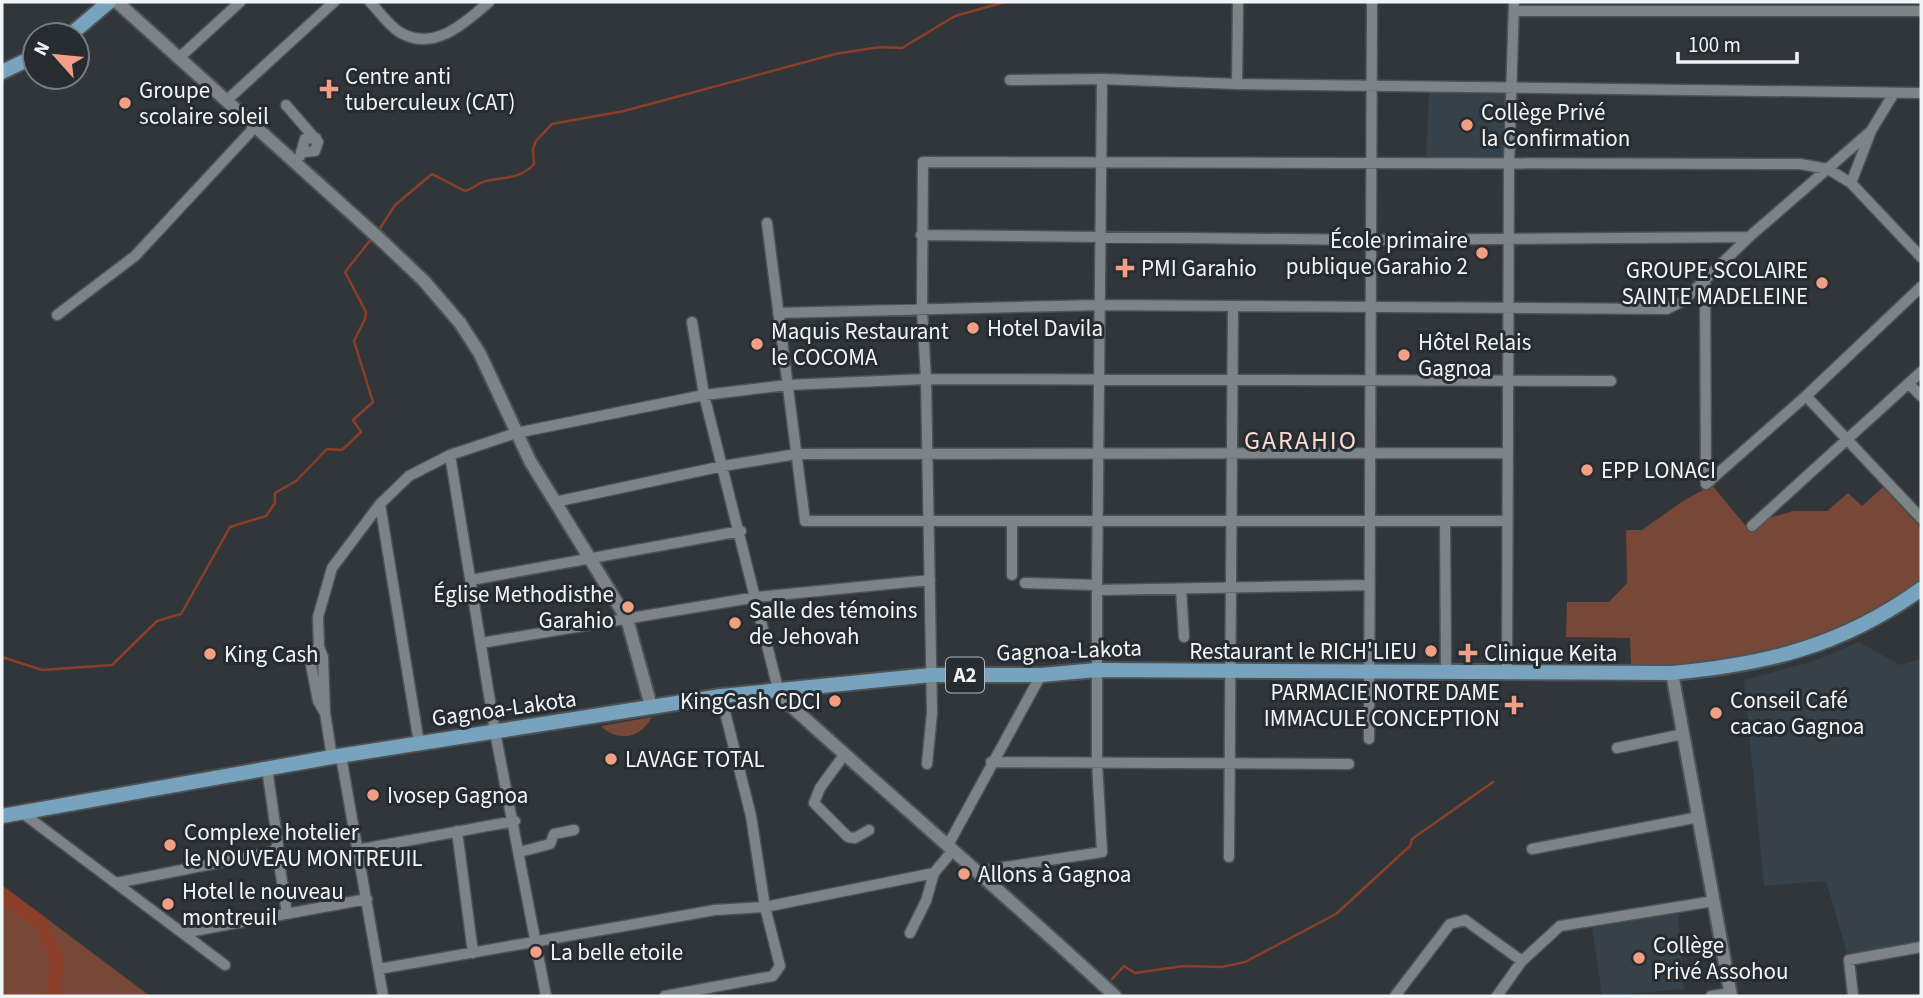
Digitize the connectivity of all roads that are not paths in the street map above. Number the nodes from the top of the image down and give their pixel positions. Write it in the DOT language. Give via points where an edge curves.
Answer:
graph roads {
  1 [pos="109,2"];
  2 [pos="117,2"];
  3 [pos="240,2"];
  4 [pos="334,2"];
  5 [pos="370,2"];
  6 [pos="489,2"];
  7 [pos="1238,2"];
  8 [pos="1372,2"];
  9 [pos="1515,6"];
  10 [pos="1921,11"];
  11 [pos="87,21"];
  12 [pos="179,58"];
  13 [pos="21,63"];
  14 [pos="2,72"];
  15 [pos="1102,79"];
  16 [pos="1010,80"];
  17 [pos="1237,84"];
  18 [pos="1373,85"];
  19 [pos="1510,86"];
  20 [pos="1894,93"];
  21 [pos="1921,93"];
  22 [pos="226,101"];
  23 [pos="286,105"];
  24 [pos="254,128"];
  25 [pos="1871,131"];
  26 [pos="298,158"];
  27 [pos="1100,162"];
  28 [pos="1372,163"];
  29 [pos="1509,163"];
  30 [pos="1828,169"];
  31 [pos="1851,183"];
  32 [pos="767,223"];
  33 [pos="921,235"];
  34 [pos="1099,235"];
  35 [pos="1749,237"];
  36 [pos="1508,239"];
  37 [pos="1373,240"];
  38 [pos="1921,257"];
  39 [pos="1706,280"];
  40 [pos="1921,287"];
  41 [pos="1099,305"];
  42 [pos="1233,306"];
  43 [pos="1371,306"];
  44 [pos="1508,307"];
  45 [pos="922,309"];
  46 [pos="778,313"];
  47 [pos="57,315"];
  48 [pos="692,322"];
  49 [pos="1921,372"];
  50 [pos="926,379"];
  51 [pos="1098,380"];
  52 [pos="1231,380"];
  53 [pos="1370,381"];
  54 [pos="1507,381"];
  55 [pos="1611,381"];
  56 [pos="1909,384"];
  57 [pos="787,385"];
  58 [pos="704,395"];
  59 [pos="1806,396"];
  60 [pos="1921,396"];
  61 [pos="516,433"];
  62 [pos="1849,441"];
  63 [pos="928,452"];
  64 [pos="1098,452"];
  65 [pos="1234,452"];
  66 [pos="1370,453"];
  67 [pos="1507,453"];
  68 [pos="797,454"];
  69 [pos="450,455"];
  70 [pos="723,466"];
  71 [pos="555,502"];
  72 [pos="380,504"];
  73 [pos="929,519"];
  74 [pos="1921,519"];
  75 [pos="1097,520"];
  76 [pos="1232,520"];
  77 [pos="1012,521"];
  78 [pos="1369,521"];
  79 [pos="1445,521"];
  80 [pos="1506,521"];
  81 [pos="1752,526"];
  82 [pos="741,531"];
  83 [pos="592,560"];
  84 [pos="1012,575"];
  85 [pos="471,580"];
  86 [pos="930,580"];
  87 [pos="1024,583"];
  88 [pos="1368,585"];
  89 [pos="1097,587"];
  90 [pos="1231,588"];
  91 [pos="1181,589"];
  92 [pos="1921,589"];
  93 [pos="757,597"];
  94 [pos="626,619"];
  95 [pos="1184,637"];
  96 [pos="481,643"];
  97 [pos="1097,670"];
  98 [pos="1368,670"];
  99 [pos="1230,671"];
  100 [pos="1446,672"];
  101 [pos="1507,673"];
  102 [pos="1672,673"];
  103 [pos="931,675"];
  104 [pos="1041,676"];
  105 [pos="778,689"];
  106 [pos="721,696"];
  107 [pos="651,706"];
  108 [pos="495,732"];
  109 [pos="1683,734"];
  110 [pos="1369,739"];
  111 [pos="419,743"];
  112 [pos="1617,748"];
  113 [pos="845,755"];
  114 [pos="337,757"];
  115 [pos="991,762"];
  116 [pos="1097,762"];
  117 [pos="1230,762"];
  118 [pos="927,764"];
  119 [pos="1349,764"];
  120 [pos="267,768"];
  121 [pos="21,812"];
  122 [pos="2,816"];
  123 [pos="1699,817"];
  124 [pos="515,821"];
  125 [pos="574,830"];
  126 [pos="869,830"];
  127 [pos="457,831"];
  128 [pos="951,847"];
  129 [pos="277,849"];
  130 [pos="1532,849"];
  131 [pos="358,850"];
  132 [pos="520,852"];
  133 [pos="1229,857"];
  134 [pos="979,871"];
  135 [pos="934,873"];
  136 [pos="116,883"];
  137 [pos="367,899"];
  138 [pos="1714,901"];
  139 [pos="765,907"];
  140 [pos="287,914"];
  141 [pos="183,933"];
  142 [pos="910,933"];
  143 [pos="536,942"];
  144 [pos="1921,947"];
  145 [pos="473,953"];
  146 [pos="1522,961"];
  147 [pos="225,965"];
  148 [pos="379,969"];
  149 [pos="1731,995"];
  150 [pos="383,996"];
  151 [pos="546,996"];
  152 [pos="666,996"];
  153 [pos="1115,996"];
  154 [pos="1395,996"];
  155 [pos="1497,996"];
  156 [pos="1711,996"];
  157 [pos="1853,996"];
  1 -- 11 [label="main road"];
  2 -- 12 [label="street"];
  3 -- 12 [label="street"];
  4 -- 22 [label="street"];
  5 -- 6 [label="street" via="401,33 427,39 452,32"];
  7 -- 17 [label="street"];
  8 -- 18 [label="street"];
  9 -- 10 [label="street"];
  9 -- 19 [label="street"];
  12 -- 22 [label="street"];
  13 -- 14 [label="main road"];
  15 -- 16 [label="street"];
  15 -- 17 [label="street"];
  15 -- 27 [label="street"];
  17 -- 18 [label="street"];
  18 -- 19 [label="street"];
  18 -- 28 [label="street"];
  19 -- 20 [label="street"];
  19 -- 29 [label="street"];
  20 -- 21 [label="street"];
  20 -- 25 [label="street"];
  22 -- 24 [label="street"];
  23 -- 26 [label="street" via="316,138 305,139"];
  24 -- 26 [label="street"];
  24 -- 47 [label="street" via="135,256"];
  25 -- 30 [label="street"];
  25 -- 31 [label="street"];
  26 -- 61 [label="street" via="441,298 480,354"];
  27 -- 28 [label="street"];
  27 -- 33 [label="street" via="923,162"];
  27 -- 34 [label="street"];
  28 -- 29 [label="street"];
  28 -- 37 [label="street"];
  29 -- 30 [label="street" via="1800,164"];
  29 -- 36 [label="street"];
  30 -- 31 [label="street"];
  30 -- 35 [label="street"];
  31 -- 38 [label="street"];
  32 -- 46 [label="street"];
  33 -- 34 [label="street"];
  33 -- 45 [label="street"];
  34 -- 37 [label="street"];
  34 -- 41 [label="street"];
  35 -- 36 [label="street"];
  35 -- 39 [label="street"];
  36 -- 37 [label="street"];
  36 -- 44 [label="street"];
  37 -- 43 [label="street"];
  39 -- 44 [label="street" via="1667,309"];
  39 -- 59 [label="street" via="1706,484"];
  40 -- 59 [label="street"];
  41 -- 42 [label="street"];
  41 -- 45 [label="street"];
  41 -- 51 [label="street"];
  42 -- 43 [label="street"];
  42 -- 52 [label="street"];
  43 -- 44 [label="street"];
  43 -- 53 [label="street"];
  44 -- 54 [label="street"];
  45 -- 46 [label="street"];
  45 -- 50 [label="street"];
  46 -- 57 [label="street"];
  48 -- 58 [label="street"];
  49 -- 56 [label="street"];
  50 -- 51 [label="street"];
  50 -- 57 [label="street"];
  50 -- 63 [label="street"];
  51 -- 52 [label="street"];
  51 -- 64 [label="street"];
  52 -- 53 [label="street"];
  52 -- 65 [label="street"];
  53 -- 54 [label="street"];
  53 -- 66 [label="street"];
  54 -- 55 [label="street"];
  54 -- 67 [label="street"];
  56 -- 60 [label="street"];
  56 -- 62 [label="street"];
  57 -- 58 [label="street"];
  57 -- 68 [label="street"];
  58 -- 61 [label="street"];
  58 -- 70 [label="street"];
  59 -- 62 [label="street"];
  61 -- 69 [label="street"];
  61 -- 71 [label="street"];
  62 -- 74 [label="street"];
  62 -- 81 [label="street"];
  63 -- 64 [label="street"];
  63 -- 68 [label="street"];
  63 -- 73 [label="street"];
  64 -- 65 [label="street"];
  64 -- 75 [label="street"];
  65 -- 66 [label="street"];
  65 -- 76 [label="street"];
  66 -- 67 [label="street"];
  66 -- 78 [label="street"];
  67 -- 80 [label="street"];
  68 -- 70 [label="street"];
  68 -- 73 [label="street" via="805,521"];
  69 -- 72 [label="street" via="409,477"];
  69 -- 85 [label="street"];
  70 -- 71 [label="street"];
  70 -- 82 [label="street"];
  71 -- 83 [label="street"];
  72 -- 111 [label="street"];
  72 -- 114 [label="street" via="332,568 318,617 325,713"];
  73 -- 77 [label="street"];
  73 -- 86 [label="street"];
  75 -- 76 [label="street"];
  75 -- 77 [label="street"];
  75 -- 89 [label="street"];
  76 -- 78 [label="street"];
  76 -- 90 [label="street"];
  77 -- 84 [label="street"];
  78 -- 79 [label="street"];
  78 -- 88 [label="street"];
  79 -- 80 [label="street"];
  79 -- 100 [label="street"];
  80 -- 101 [label="street"];
  82 -- 83 [label="street"];
  82 -- 93 [label="street"];
  83 -- 85 [label="street"];
  83 -- 94 [label="street"];
  85 -- 96 [label="street"];
  86 -- 93 [label="street"];
  86 -- 103 [label="street"];
  87 -- 89 [label="street"];
  88 -- 90 [label="street"];
  88 -- 98 [label="street"];
  89 -- 91 [label="street"];
  89 -- 97 [label="street"];
  90 -- 91 [label="street"];
  90 -- 99 [label="street"];
  91 -- 95 [label="street"];
  92 -- 102 [label="main road, Gagnoa-Lakota / A2" via="1871,621 1803,650 1768,661"];
  93 -- 94 [label="street"];
  93 -- 105 [label="street"];
  94 -- 96 [label="street"];
  94 -- 107 [label="street"];
  96 -- 108 [label="street"];
  97 -- 99 [label="main road, Gagnoa-Lakota / A2"];
  97 -- 104 [label="main road, Gagnoa-Lakota / A2"];
  97 -- 116 [label="street"];
  98 -- 99 [label="main road, Gagnoa-Lakota / A2"];
  98 -- 100 [label="main road, Gagnoa-Lakota / A2"];
  98 -- 110 [label="street"];
  99 -- 117 [label="street"];
  100 -- 101 [label="main road, Gagnoa-Lakota / A2"];
  101 -- 102 [label="main road, Gagnoa-Lakota / A2"];
  102 -- 109 [label="street"];
  103 -- 104 [label="main road, Gagnoa-Lakota / A2"];
  103 -- 105 [label="main road, Gagnoa-Lakota / A2"];
  103 -- 118 [label="street"];
  104 -- 115 [label="street"];
  105 -- 106 [label="main road, Gagnoa-Lakota / A2"];
  105 -- 113 [label="street" via="780,696"];
  106 -- 107 [label="main road, Gagnoa-Lakota / A2"];
  106 -- 139 [label="street" via="751,816"];
  107 -- 108 [label="main road, Gagnoa-Lakota / A2"];
  108 -- 111 [label="main road, Gagnoa-Lakota / A2"];
  108 -- 124 [label="street"];
  109 -- 112 [label="street"];
  109 -- 123 [label="street"];
  111 -- 114 [label="main road, Gagnoa-Lakota / A2"];
  113 -- 126 [label="street" via="814,803 848,837"];
  113 -- 128 [label="street"];
  114 -- 120 [label="main road, Gagnoa-Lakota / A2"];
  114 -- 131 [label="street"];
  115 -- 116 [label="street"];
  115 -- 128 [label="street"];
  116 -- 117 [label="street"];
  116 -- 134 [label="street" via="1102,852"];
  117 -- 119 [label="street"];
  117 -- 133 [label="street"];
  120 -- 121 [label="main road, Gagnoa-Lakota / A2"];
  120 -- 129 [label="street"];
  121 -- 122 [label="main road, Gagnoa-Lakota / A2"];
  121 -- 136 [label="street"];
  123 -- 130 [label="street"];
  123 -- 138 [label="street"];
  124 -- 127 [label="street"];
  124 -- 132 [label="street"];
  125 -- 132 [label="street" via="554,834 551,843 542,848"];
  127 -- 131 [label="street"];
  127 -- 145 [label="street"];
  128 -- 134 [label="street"];
  128 -- 135 [label="street"];
  129 -- 136 [label="street"];
  129 -- 140 [label="street"];
  131 -- 137 [label="street"];
  132 -- 143 [label="street"];
  134 -- 153 [label="street"];
  135 -- 139 [label="street"];
  135 -- 142 [label="street"];
  136 -- 141 [label="street"];
  137 -- 140 [label="street"];
  137 -- 148 [label="street"];
  138 -- 146 [label="street" via="1560,926"];
  138 -- 149 [label="street"];
  139 -- 143 [label="street" via="715,910"];
  139 -- 152 [label="street" via="780,966 773,976"];
  140 -- 141 [label="street"];
  141 -- 147 [label="street"];
  143 -- 145 [label="street"];
  143 -- 151 [label="street"];
  144 -- 157 [label="street" via="1849,960"];
  145 -- 148 [label="street"];
  146 -- 154 [label="street" via="1465,920 1456,921"];
  146 -- 155 [label="street"];
  148 -- 150 [label="street"];
  149 -- 156 [label="street"];
}
